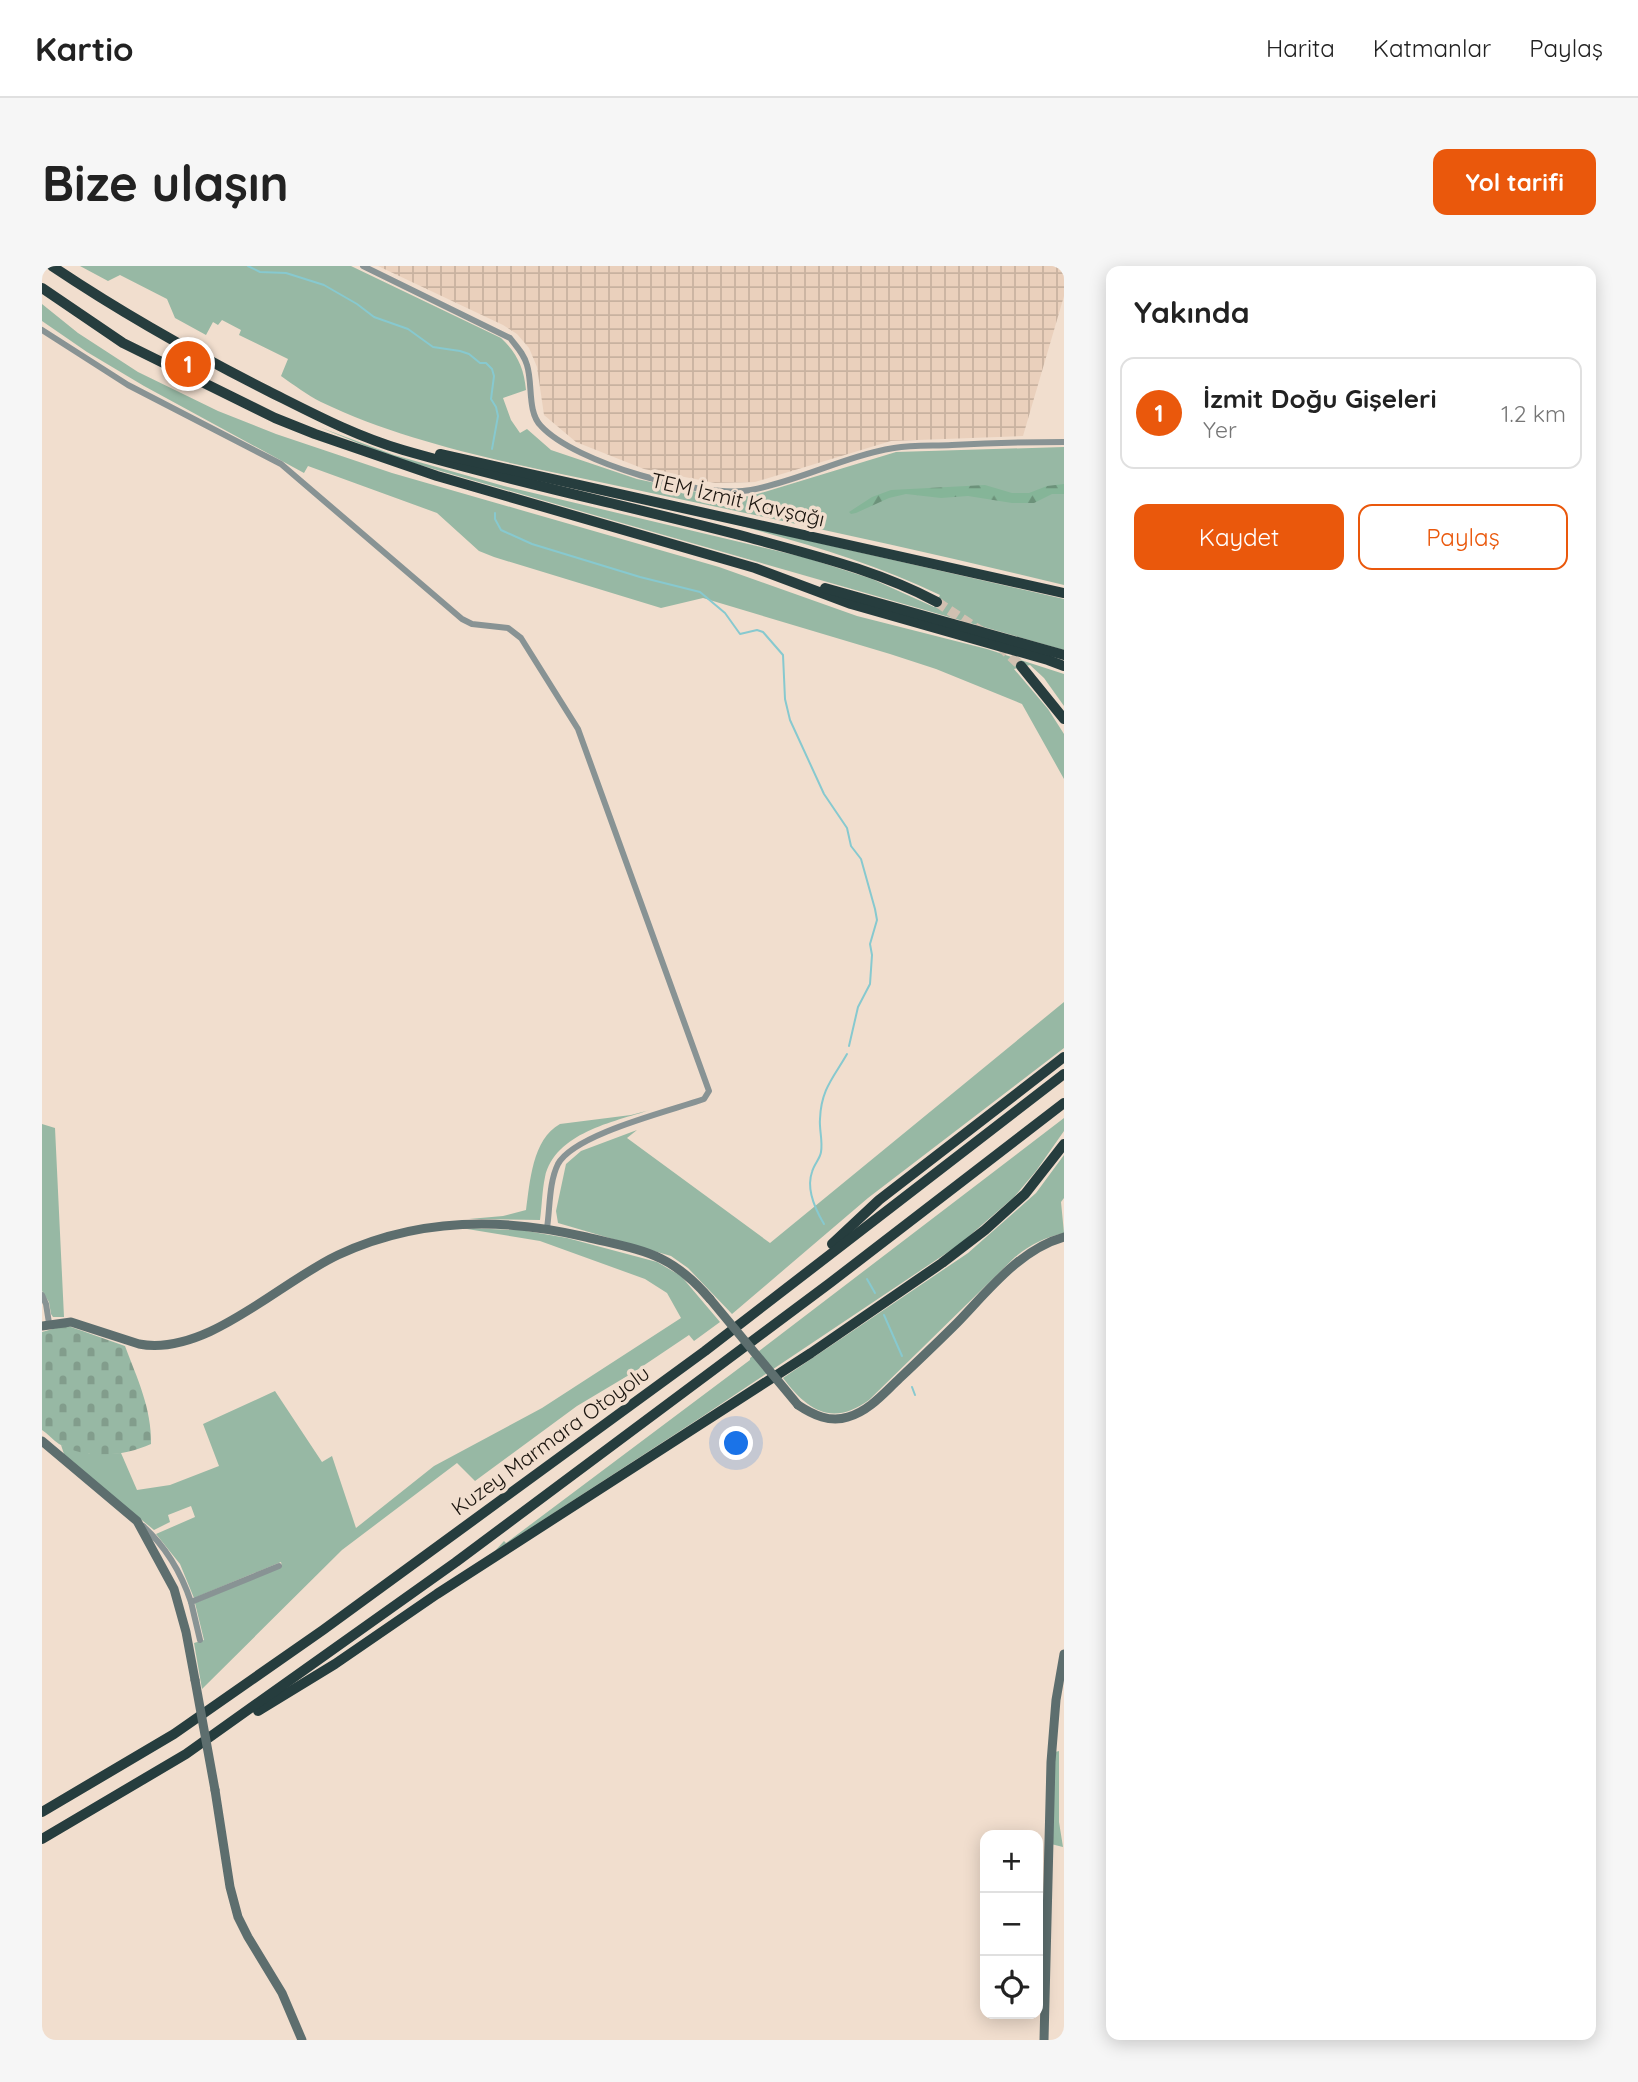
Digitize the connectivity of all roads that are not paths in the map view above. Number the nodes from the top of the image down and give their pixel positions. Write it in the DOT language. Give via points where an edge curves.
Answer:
graph roads {
  1 [pos="52,266"];
  2 [pos="363,266"];
  3 [pos="42,288"];
  4 [pos="42,330"];
  5 [pos="1064,442"];
  6 [pos="402,449"];
  7 [pos="755,568"];
  8 [pos="1064,593"];
  9 [pos="937,602"];
  10 [pos="1064,655"];
  11 [pos="1021,666"];
  12 [pos="1064,666"];
  13 [pos="1064,719"];
  14 [pos="1064,1057"];
  15 [pos="1064,1074"];
  16 [pos="1064,1103"];
  17 [pos="1064,1144"];
  18 [pos="547,1228"];
  19 [pos="1064,1237"];
  20 [pos="791,1284"];
  21 [pos="42,1295"];
  22 [pos="46,1325"];
  23 [pos="42,1441"];
  24 [pos="137,1521"];
  25 [pos="279,1566"];
  26 [pos="191,1602"];
  27 [pos="200,1640"];
  28 [pos="1064,1654"];
  29 [pos="186,1754"];
  30 [pos="42,1812"];
  31 [pos="42,1839"];
  32 [pos="302,2040"];
  33 [pos="1044,2040"];
  1 -- 6 [label="highway" via="194,353 345,429"];
  2 -- 5 [label="street" via="510,338 527,365 538,424 572,448 641,476 737,492 901,447"];
  3 -- 7 [label="highway" via="123,344 275,418 437,476"];
  4 -- 18 [label="street" via="128,385 281,464 462,619 512,630 578,729 709,1091 704,1099 589,1139 567,1152 554,1174"];
  6 -- 8 [label="highway, TEM İzmit Kavşağı" via="454,455"];
  6 -- 9 [label="highway" via="841,562"];
  7 -- 10 [label="highway"];
  7 -- 12 [label="highway" via="851,604"];
  11 -- 13 [label="highway"];
  14 -- 20 [label="highway" via="879,1200"];
  15 -- 20 [label="highway, Kuzey Marmara Otoyolu"];
  16 -- 29 [label="highway, Kuzey Marmara Otoyolu" via="510,1523"];
  17 -- 29 [label="highway" via="1040,1178 1006,1212 912,1283 335,1664"];
  18 -- 19 [label="street, bridge" via="660,1257 690,1277 798,1405 830,1419 861,1412 1015,1265 1034,1250"];
  18 -- 22 [label="street" via="446,1224 384,1237 320,1264 220,1327 171,1345 139,1344 71,1322"];
  20 -- 30 [label="highway, Kuzey Marmara Otoyolu" via="248,1684"];
  21 -- 22 [label="street"];
  23 -- 24 [label="street"];
  24 -- 26 [label="street" via="176,1565"];
  24 -- 32 [label="street, bridge" via="177,1599 238,1917 282,1993"];
  25 -- 26 [label="street"];
  26 -- 27 [label="street"];
  28 -- 33 [label="street" via="1051,1762"];
  29 -- 31 [label="highway, Kuzey Marmara Otoyolu"];
}
